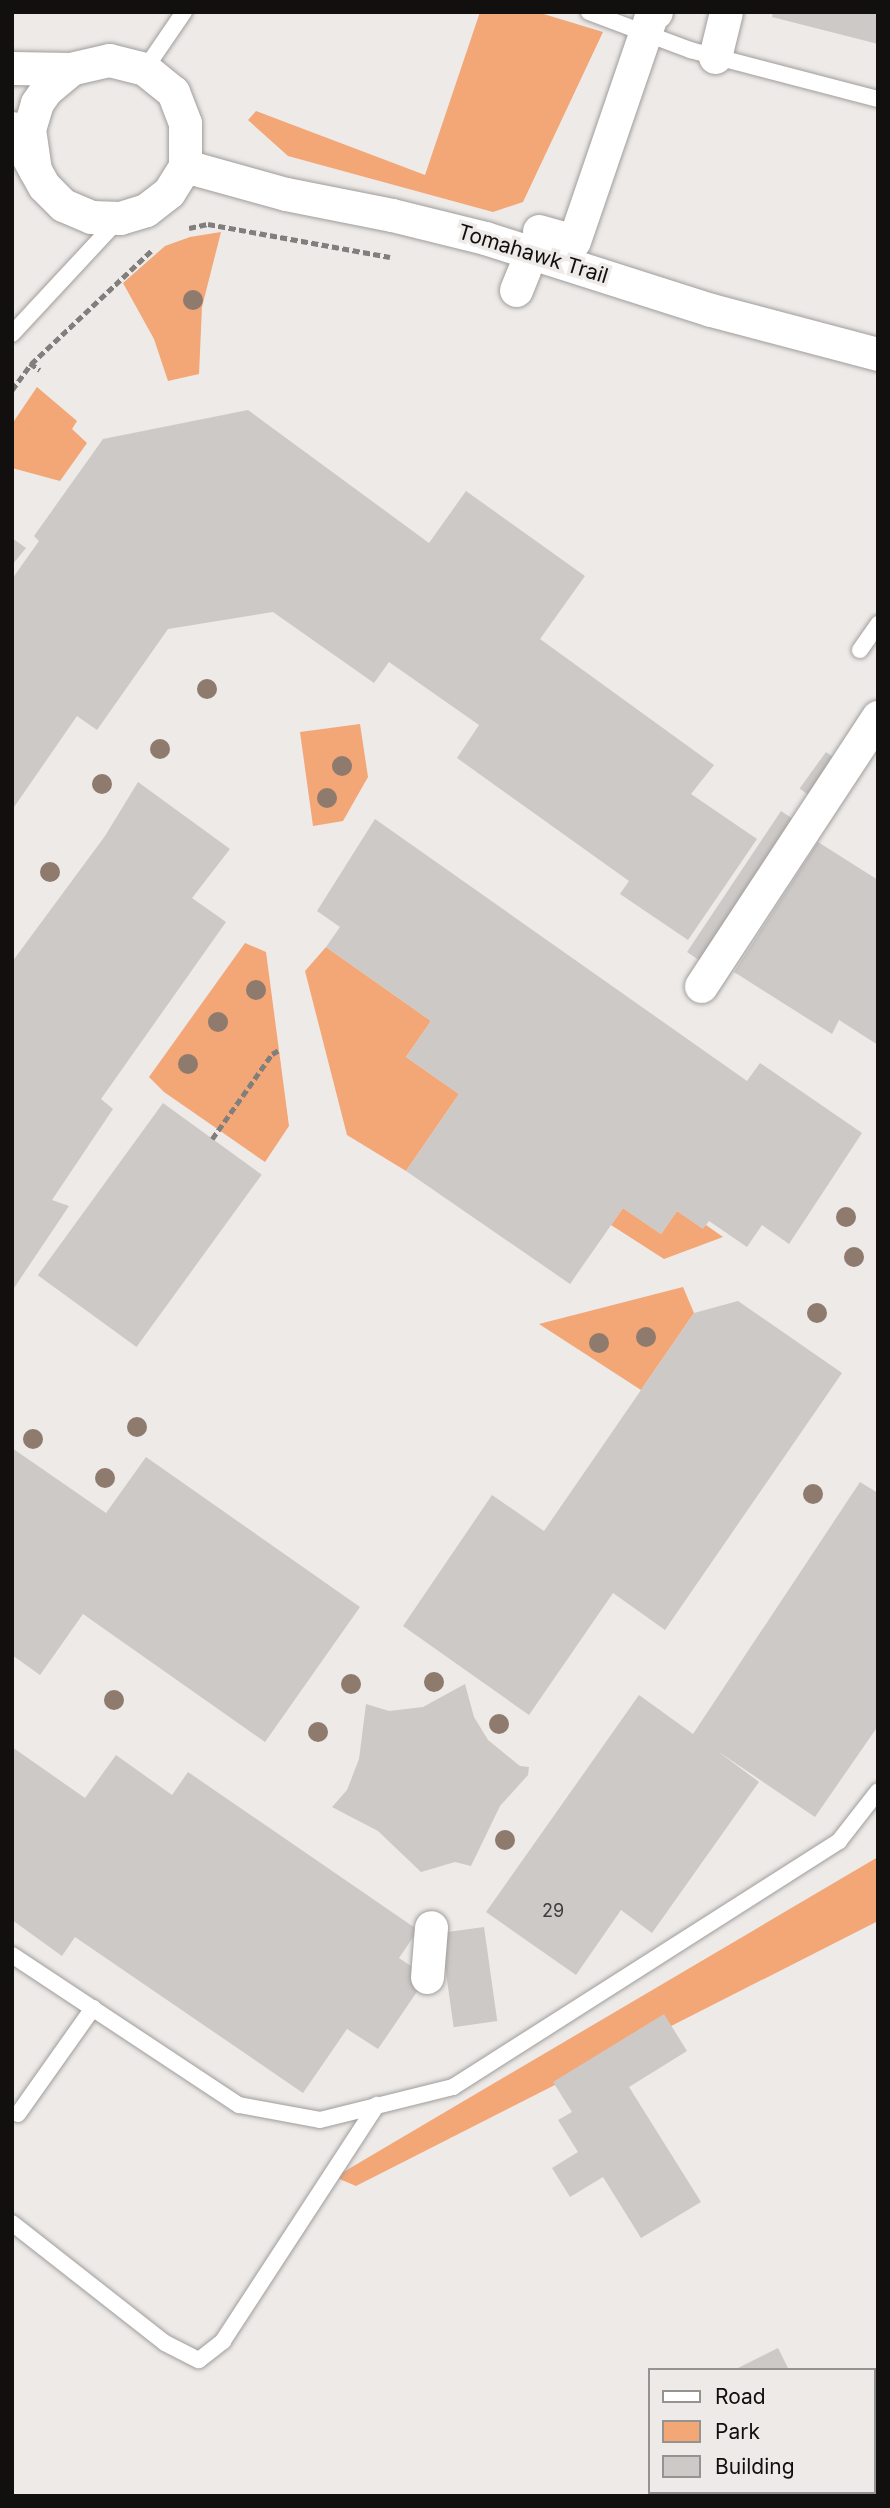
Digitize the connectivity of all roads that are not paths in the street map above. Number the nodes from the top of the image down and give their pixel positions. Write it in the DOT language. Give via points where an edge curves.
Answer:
graph roads {
  1 [pos="184,12"];
  2 [pos="589,12"];
  3 [pos="726,12"];
  4 [pos="651,23"];
  5 [pos="715,57"];
  6 [pos="12,68"];
  7 [pos="71,69"];
  8 [pos="145,69"];
  9 [pos="878,99"];
  10 [pos="12,128"];
  11 [pos="186,166"];
  12 [pos="35,170"];
  13 [pos="120,218"];
  14 [pos="539,231"];
  15 [pos="12,334"];
  16 [pos="878,354"];
  17 [pos="878,624"];
  18 [pos="860,650"];
  19 [pos="878,717"];
  20 [pos="701,986"];
  21 [pos="878,1791"];
  22 [pos="432,1927"];
  23 [pos="12,1955"];
  24 [pos="428,1977"];
  25 [pos="93,2008"];
  26 [pos="377,2105"];
  27 [pos="18,2114"];
  28 [pos="12,2223"];
  1 -- 8 [label="lane"];
  2 -- 4 [label="lane"];
  3 -- 5 [label="street"];
  4 -- 5 [label="lane"];
  4 -- 14 [label="street" via="574,241"];
  5 -- 9 [label="lane"];
  6 -- 7 [label="street"];
  7 -- 8 [label="street" via="109,60"];
  7 -- 12 [label="street" via="37,103 29,130"];
  8 -- 11 [label="street" via="173,92 185,123"];
  10 -- 12 [label="street"];
  11 -- 13 [label="street" via="146,210"];
  11 -- 16 [label="street, Tomahawk Trail" via="286,194 485,238 710,310"];
  12 -- 13 [label="street" via="63,205 91,217"];
  13 -- 15 [label="lane"];
  17 -- 18 [label="lane"];
  19 -- 20 [label="street"];
  21 -- 26 [label="lane" via="839,1841 453,2087"];
  22 -- 24 [label="street"];
  23 -- 25 [label="lane"];
  25 -- 26 [label="lane" via="239,2105 320,2120"];
  25 -- 27 [label="lane"];
  26 -- 28 [label="lane" via="223,2341 199,2360 165,2343"];
}
